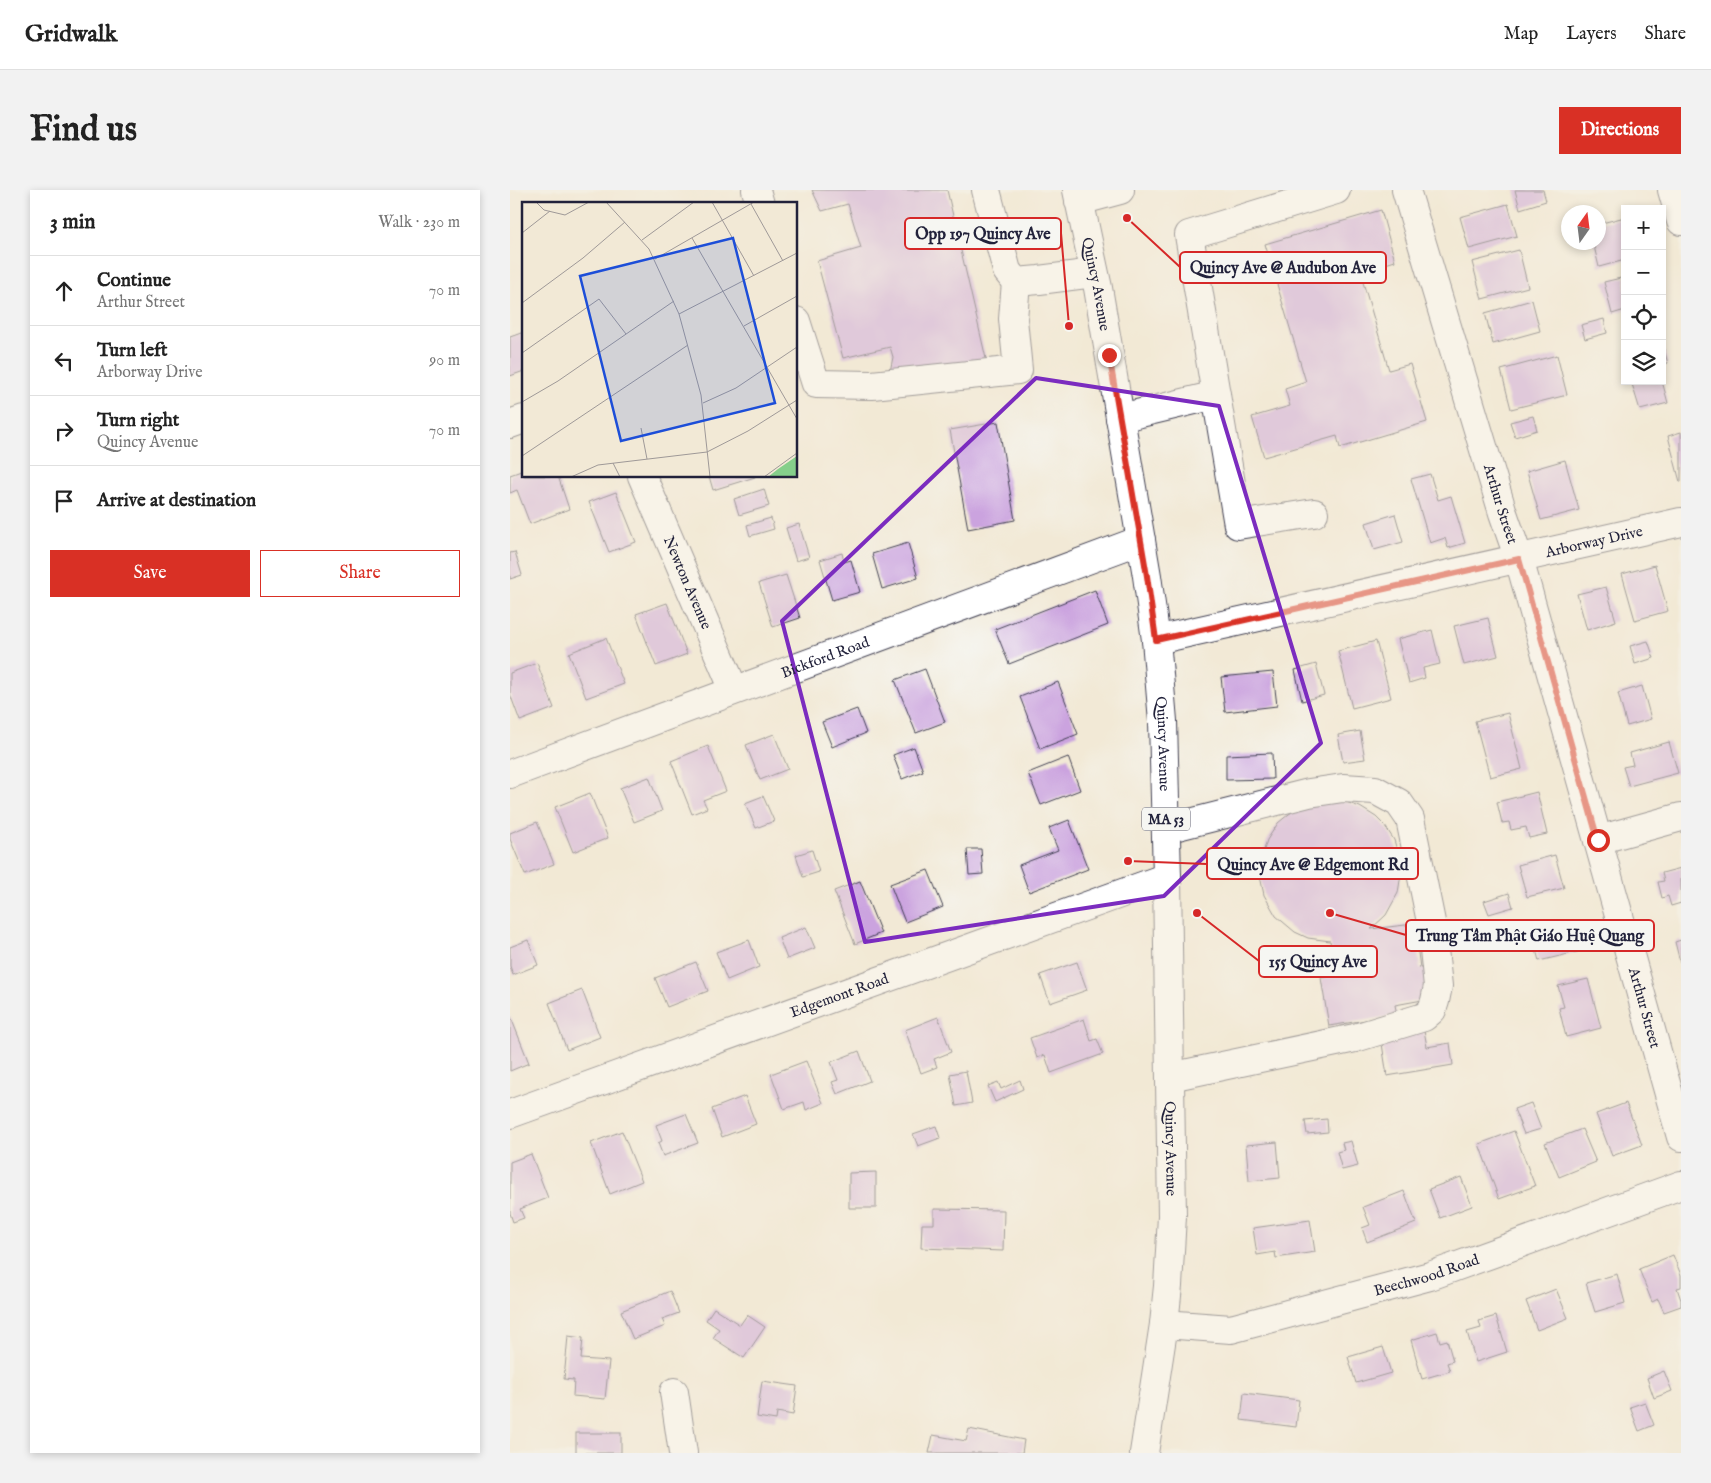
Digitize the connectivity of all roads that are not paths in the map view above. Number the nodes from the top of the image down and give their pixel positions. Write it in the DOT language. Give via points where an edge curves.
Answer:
graph roads {
  1 [pos="986,190"];
  2 [pos="1120,190"];
  3 [pos="1336,190"];
  4 [pos="1406,190"];
  5 [pos="1672,190"];
  6 [pos="1078,196"];
  7 [pos="1681,221"];
  8 [pos="1094,273"];
  9 [pos="1016,282"];
  10 [pos="798,327"];
  11 [pos="1216,395"];
  12 [pos="1120,418"];
  13 [pos="522,420"];
  14 [pos="510,424"];
  15 [pos="643,478"];
  16 [pos="1314,513"];
  17 [pos="1681,522"];
  18 [pos="1141,540"];
  19 [pos="1519,559"];
  20 [pos="1156,640"];
  21 [pos="734,690"];
  22 [pos="510,774"];
  23 [pos="1681,817"];
  24 [pos="1166,829"];
  25 [pos="1598,840"];
  26 [pos="1168,877"];
  27 [pos="1170,1077"];
  28 [pos="510,1114"];
  29 [pos="1681,1137"];
  30 [pos="1681,1185"];
  31 [pos="1164,1324"];
  32 [pos="674,1392"];
  33 [pos="682,1453"];
  34 [pos="1144,1453"];
  1 -- 9 [label="street" via="1007,271"];
  2 -- 6 [label="street"];
  3 -- 11 [label="street" via="1189,235"];
  4 -- 19 [label="street, Arthur Street"];
  5 -- 7 [label="street"];
  6 -- 8 [label="street, Quincy Avenue / MA 53"];
  8 -- 9 [label="street"];
  8 -- 12 [label="street, Quincy Avenue / MA 53"];
  9 -- 10 [label="street" via="1013,319 1018,370 872,385 816,384"];
  11 -- 12 [label="street"];
  11 -- 16 [label="street" via="1238,525"];
  12 -- 18 [label="street, Quincy Avenue / MA 53"];
  13 -- 14 [label="street"];
  15 -- 21 [label="street, Newton Avenue"];
  17 -- 19 [label="street, Arborway Drive"];
  18 -- 20 [label="street, Quincy Avenue / MA 53"];
  18 -- 21 [label="street, Bickford Road"];
  19 -- 20 [label="street, Arborway Drive"];
  19 -- 25 [label="street, Arthur Street"];
  20 -- 24 [label="street, Quincy Avenue / MA 53" via="1163,721"];
  21 -- 22 [label="street, Bickford Road"];
  23 -- 25 [label="street"];
  24 -- 26 [label="street, Quincy Avenue / MA 53"];
  24 -- 27 [label="street" via="1309,793 1343,788 1375,790 1399,803 1410,819 1431,922 1438,986 1432,1010 1424,1016 1355,1038"];
  25 -- 29 [label="street, Arthur Street"];
  26 -- 27 [label="street, Quincy Avenue / MA 53"];
  26 -- 28 [label="street, Edgemont Road"];
  27 -- 31 [label="street, Quincy Avenue / MA 53" via="1172,1216"];
  30 -- 31 [label="street, Beechwood Road" via="1430,1276 1231,1329"];
  31 -- 34 [label="street, Quincy Avenue / MA 53"];
  32 -- 33 [label="street"];
}
